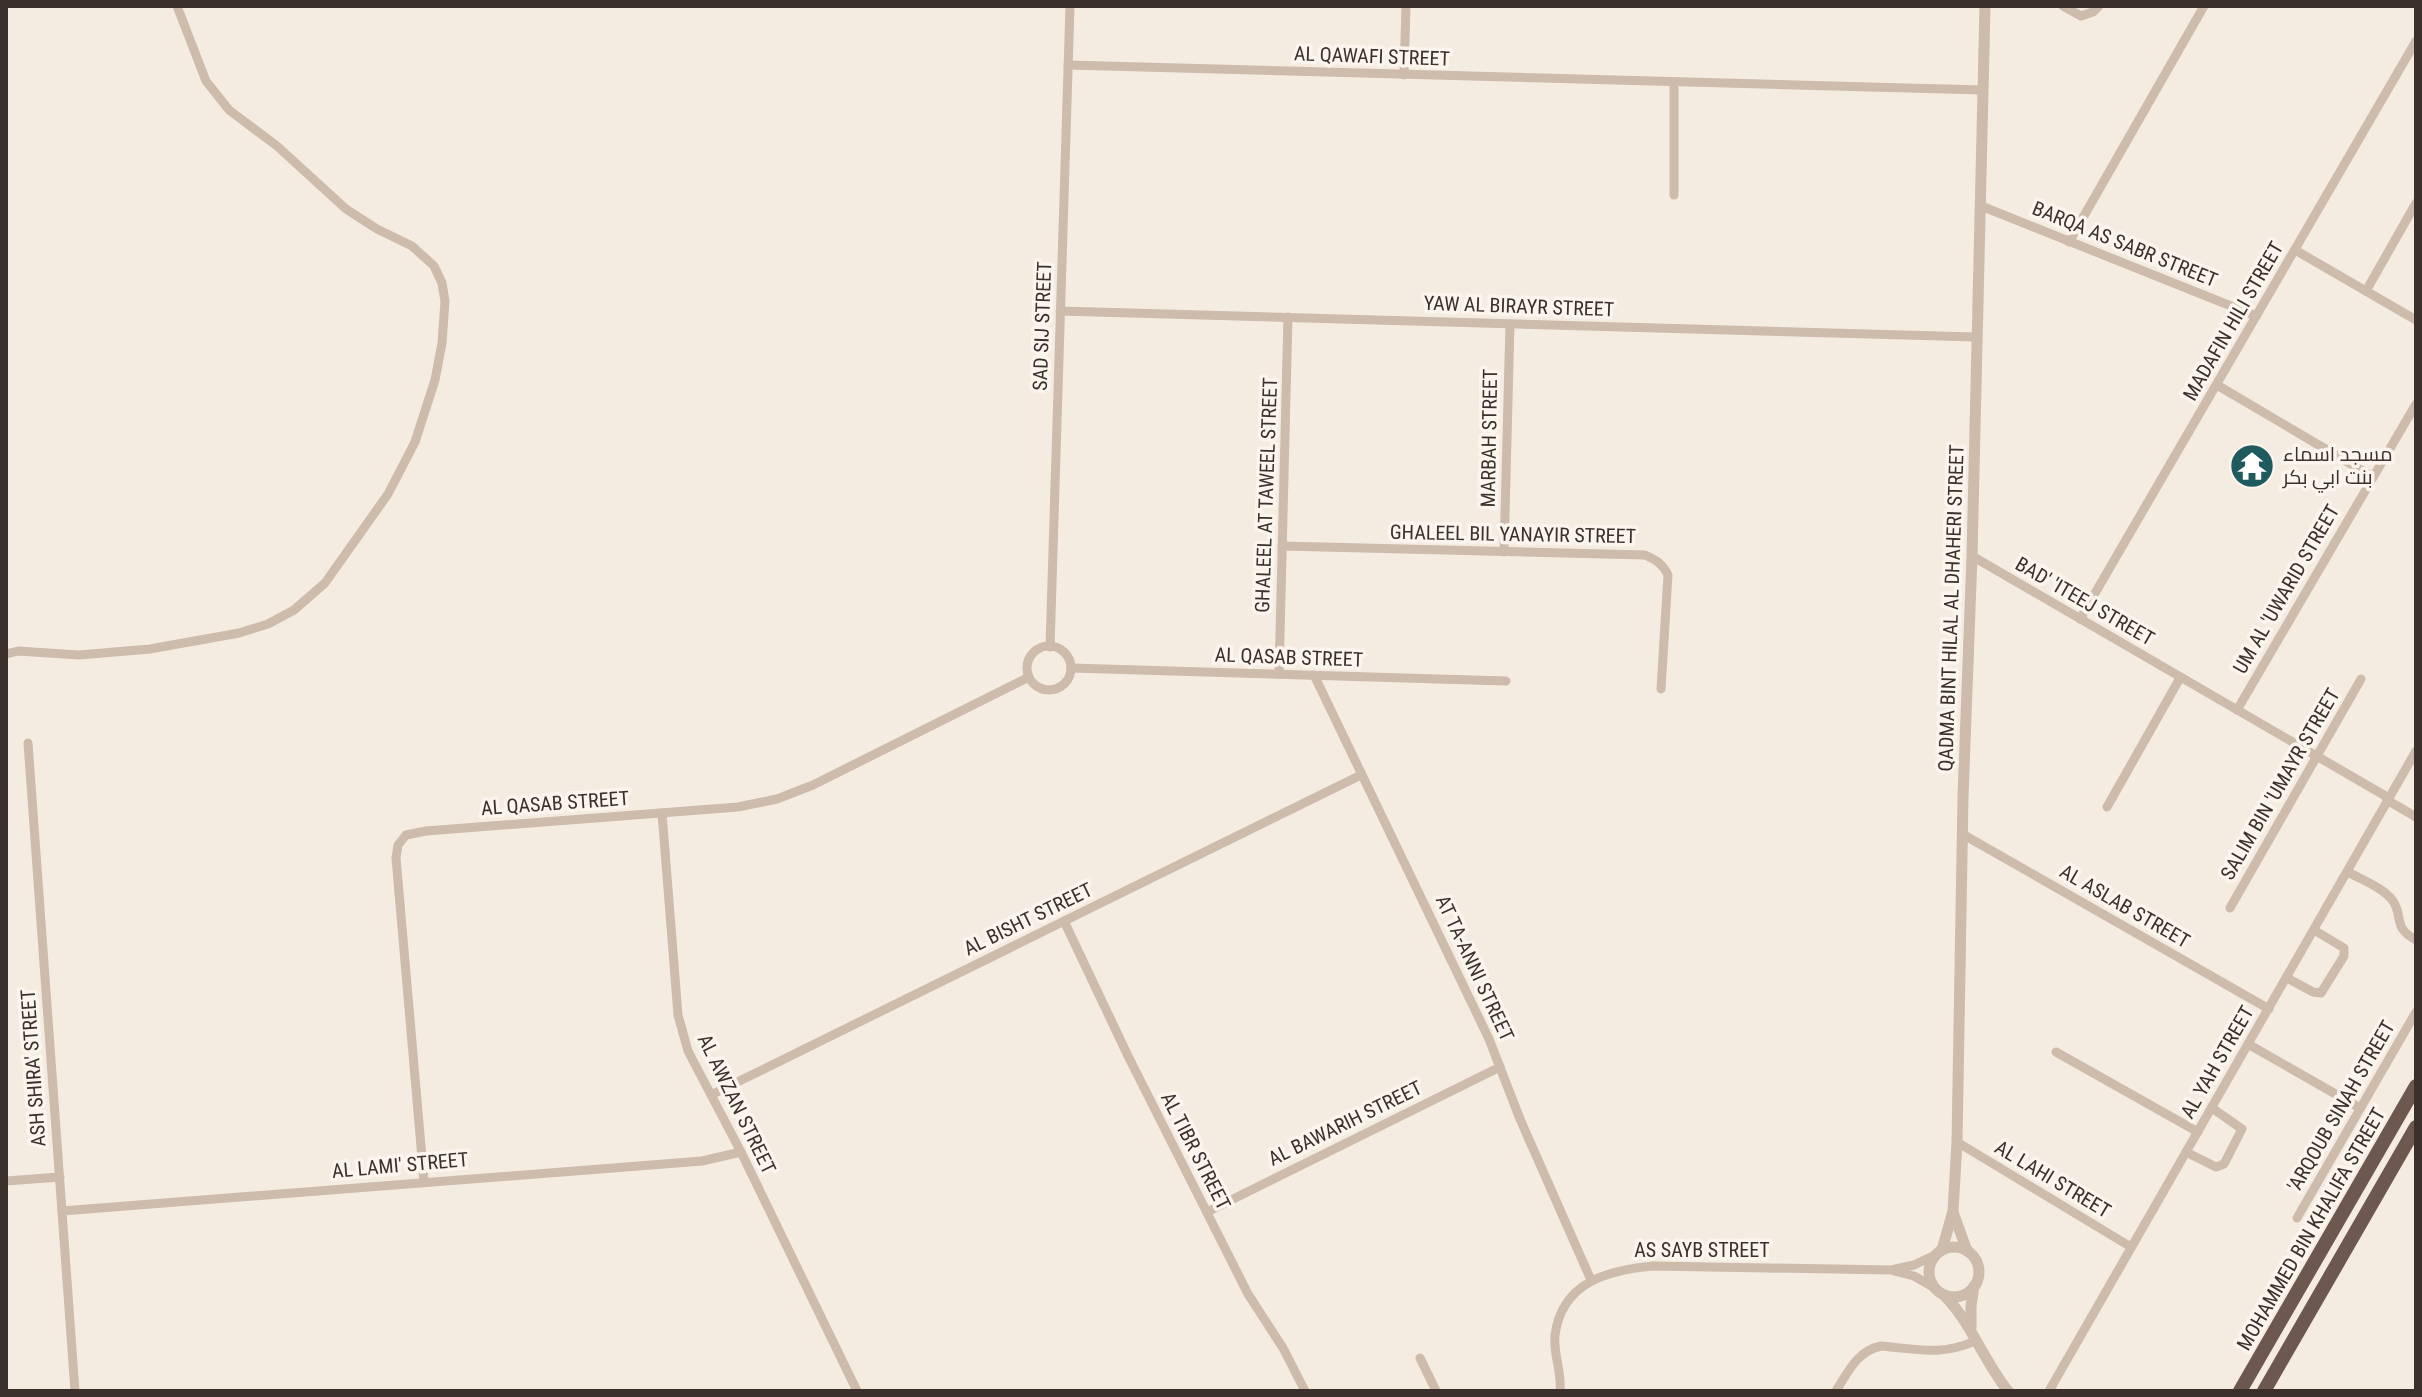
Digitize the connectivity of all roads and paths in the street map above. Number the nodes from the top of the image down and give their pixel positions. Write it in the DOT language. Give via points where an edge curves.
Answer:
graph roads {
  1 [pos="177,6"];
  2 [pos="1070,6"];
  3 [pos="1406,6"];
  4 [pos="1985,6"];
  5 [pos="2063,6"];
  6 [pos="2099,6"];
  7 [pos="2204,6"];
  8 [pos="2416,41"];
  9 [pos="1068,65"];
  10 [pos="1404,75"];
  11 [pos="1674,83"];
  12 [pos="1982,90"];
  13 [pos="1674,195"];
  14 [pos="2416,203"];
  15 [pos="1981,206"];
  16 [pos="2069,242"];
  17 [pos="2295,250"];
  18 [pos="2366,291"];
  19 [pos="1060,311"];
  20 [pos="2256,316"];
  21 [pos="1288,317"];
  22 [pos="2416,320"];
  23 [pos="1510,324"];
  24 [pos="1976,337"];
  25 [pos="2217,385"];
  26 [pos="2416,404"];
  27 [pos="2413,416"];
  28 [pos="2373,477"];
  29 [pos="1282,546"];
  30 [pos="1504,552"];
  31 [pos="1972,556"];
  32 [pos="2080,619"];
  33 [pos="1050,647"];
  34 [pos="6,654"];
  35 [pos="1071,668"];
  36 [pos="1279,674"];
  37 [pos="1314,675"];
  38 [pos="1029,677"];
  39 [pos="2180,678"];
  40 [pos="2361,679"];
  41 [pos="1506,681"];
  42 [pos="1661,689"];
  43 [pos="2237,710"];
  44 [pos="28,743"];
  45 [pos="2415,754"];
  46 [pos="2317,756"];
  47 [pos="1361,775"];
  48 [pos="2388,799"];
  49 [pos="2107,807"];
  50 [pos="662,813"];
  51 [pos="2416,817"];
  52 [pos="1964,835"];
  53 [pos="2348,872"];
  54 [pos="2230,908"];
  55 [pos="1064,921"];
  56 [pos="2314,930"];
  57 [pos="2416,940"];
  58 [pos="2287,978"];
  59 [pos="2269,1009"];
  60 [pos="2416,1012"];
  61 [pos="2248,1044"];
  62 [pos="2056,1052"];
  63 [pos="1500,1067"];
  64 [pos="2416,1086"];
  65 [pos="711,1095"];
  66 [pos="2212,1108"];
  67 [pos="2360,1108"];
  68 [pos="2416,1127"];
  69 [pos="2198,1132"];
  70 [pos="1957,1142"];
  71 [pos="741,1152"];
  72 [pos="2186,1152"];
  73 [pos="60,1177"];
  74 [pos="6,1181"];
  75 [pos="424,1181"];
  76 [pos="62,1211"];
  77 [pos="1953,1211"];
  78 [pos="1207,1212"];
  79 [pos="2297,1218"];
  80 [pos="2131,1247"];
  81 [pos="1967,1251"];
  82 [pos="1939,1253"];
  83 [pos="1891,1270"];
  84 [pos="1591,1280"];
  85 [pos="1974,1286"];
  86 [pos="1939,1291"];
  87 [pos="1974,1338"];
  88 [pos="1420,1358"];
  89 [pos="75,1391"];
  90 [pos="857,1391"];
  91 [pos="1305,1391"];
  92 [pos="1436,1391"];
  93 [pos="1560,1391"];
  94 [pos="1836,1391"];
  95 [pos="2008,1391"];
  96 [pos="2049,1391"];
  97 [pos="2240,1391"];
  98 [pos="2264,1391"];
  1 -- 34 [label="street" via="206,81 229,110 346,209 412,246 434,266 445,301 435,380 415,442 393,487 334,572 294,610 239,633 150,649"];
  2 -- 9 [label="street, SAD SIJ STREET"];
  3 -- 10 [label="street"];
  4 -- 12 [label="street, QADMA BINT HILAL AL DHAHERI STREET"];
  5 -- 6 [label="street" via="2081,16"];
  7 -- 16 [label="street"];
  8 -- 17 [label="street, MADAFIN HILI STREET"];
  9 -- 10 [label="street, AL QAWAFI STREET"];
  9 -- 19 [label="street, SAD SIJ STREET"];
  10 -- 11 [label="street, AL QAWAFI STREET"];
  11 -- 12 [label="street, AL QAWAFI STREET"];
  11 -- 13 [label="street"];
  12 -- 15 [label="street, QADMA BINT HILAL AL DHAHERI STREET"];
  14 -- 18 [label="street"];
  15 -- 16 [label="street, BARQA AS SABR STREET"];
  15 -- 24 [label="street, QADMA BINT HILAL AL DHAHERI STREET"];
  16 -- 20 [label="street, BARQA AS SABR STREET"];
  17 -- 18 [label="street"];
  17 -- 20 [label="street, MADAFIN HILI STREET"];
  18 -- 22 [label="street"];
  19 -- 21 [label="street, YAW AL BIRAYR STREET"];
  19 -- 33 [label="street, SAD SIJ STREET"];
  20 -- 25 [label="street, MADAFIN HILI STREET"];
  21 -- 23 [label="street, YAW AL BIRAYR STREET"];
  21 -- 29 [label="street, GHALEEL AT TAWEEL STREET"];
  23 -- 24 [label="street, YAW AL BIRAYR STREET"];
  23 -- 30 [label="street, MARBAH STREET"];
  24 -- 31 [label="street, QADMA BINT HILAL AL DHAHERI STREET"];
  25 -- 28 [label="street"];
  25 -- 32 [label="street, MADAFIN HILI STREET"];
  26 -- 27 [label="street, UM AL 'UWARID STREET"];
  27 -- 28 [label="street, UM AL 'UWARID STREET"];
  28 -- 43 [label="street, UM AL 'UWARID STREET"];
  29 -- 30 [label="street, GHALEEL BIL YANAYIR STREET"];
  29 -- 36 [label="street, GHALEEL AT TAWEEL STREET"];
  30 -- 42 [label="street, GHALEEL BIL YANAYIR STREET" via="1634,554 1657,560 1668,584"];
  31 -- 32 [label="street, BAD' 'ITEEJ STREET"];
  31 -- 52 [label="street, QADMA BINT HILAL AL DHAHERI STREET"];
  32 -- 39 [label="street, BAD' 'ITEEJ STREET"];
  33 -- 35 [label="street" via="1066,656"];
  33 -- 38 [label="street" via="1031,656"];
  35 -- 36 [label="street, AL QASAB STREET"];
  35 -- 38 [label="street" via="1063,685 1051,690 1038,687"];
  36 -- 37 [label="street, AL QASAB STREET"];
  37 -- 41 [label="street, AL QASAB STREET"];
  37 -- 47 [label="street, AT TA-ANNI STREET"];
  38 -- 50 [label="street, AL QASAB STREET" via="795,793 738,807"];
  39 -- 43 [label="street, BAD' 'ITEEJ STREET"];
  39 -- 49 [label="street"];
  40 -- 46 [label="street, SALIM BIN 'UMAYR STREET"];
  43 -- 46 [label="street, BAD' 'ITEEJ STREET"];
  44 -- 73 [label="street, ASH SHIRA' STREET"];
  45 -- 48 [label="street, AL YAH STREET"];
  46 -- 48 [label="street, BAD' 'ITEEJ STREET"];
  46 -- 54 [label="street, SALIM BIN 'UMAYR STREET"];
  47 -- 55 [label="street, AL BISHT STREET"];
  47 -- 63 [label="street, AT TA-ANNI STREET"];
  48 -- 51 [label="street, BAD' 'ITEEJ STREET"];
  48 -- 53 [label="street, AL YAH STREET"];
  50 -- 65 [label="street, AL AWZAN STREET" via="678,1015 688,1051"];
  50 -- 75 [label="street, AL QASAB STREET" via="419,832 401,840 396,858"];
  52 -- 59 [label="street, AL ASLAB STREET"];
  52 -- 70 [label="street, QADMA BINT HILAL AL DHAHERI STREET"];
  53 -- 56 [label="street, AL YAH STREET"];
  53 -- 57 [label="street" via="2391,898 2403,931"];
  55 -- 65 [label="street, AL BISHT STREET"];
  55 -- 78 [label="street, AL TIBR STREET"];
  56 -- 58 [label="street, AL YAH STREET"];
  56 -- 58 [label="street" via="2342,946 2344,956 2321,993"];
  58 -- 59 [label="street, AL YAH STREET"];
  59 -- 61 [label="street, AL YAH STREET"];
  60 -- 67 [label="street, 'ARQOUB SINAH STREET"];
  61 -- 66 [label="street, AL YAH STREET"];
  61 -- 67 [label="street"];
  62 -- 69 [label="street"];
  63 -- 78 [label="street, AL BAWARIH STREET"];
  63 -- 84 [label="street, AT TA-ANNI STREET"];
  64 -- 97 [label="highway, MOHAMMED BIN KHALIFA STREET"];
  65 -- 71 [label="street, AL AWZAN STREET"];
  66 -- 69 [label="street, AL YAH STREET"];
  66 -- 72 [label="street" via="2242,1129 2224,1164 2216,1167"];
  67 -- 79 [label="street, 'ARQOUB SINAH STREET"];
  68 -- 98 [label="highway, MOHAMMED BIN KHALIFA STREET"];
  69 -- 72 [label="street, AL YAH STREET"];
  70 -- 77 [label="street, QADMA BINT HILAL AL DHAHERI STREET"];
  70 -- 80 [label="street, AL LAHI STREET"];
  71 -- 75 [label="street, AL LAMI' STREET" via="702,1161"];
  71 -- 90 [label="street, AL AWZAN STREET"];
  72 -- 80 [label="street, AL YAH STREET"];
  73 -- 74 [label="street"];
  73 -- 76 [label="street, ASH SHIRA' STREET"];
  75 -- 76 [label="street, AL LAMI' STREET"];
  76 -- 89 [label="street, ASH SHIRA' STREET"];
  77 -- 81 [label="street, QADMA BINT HILAL AL DHAHERI STREET"];
  77 -- 82 [label="street, QADMA BINT HILAL AL DHAHERI STREET"];
  78 -- 91 [label="street, AL TIBR STREET"];
  80 -- 96 [label="street, AL YAH STREET"];
  81 -- 82 [label="street" via="1959,1247"];
  81 -- 85 [label="street" via="1978,1267"];
  82 -- 83 [label="street, AS SAYB STREET"];
  82 -- 86 [label="street" via="1929,1268"];
  83 -- 84 [label="street, AS SAYB STREET" via="1653,1266"];
  83 -- 86 [label="street, AS SAYB STREET"];
  84 -- 93 [label="street" via="1560,1316 1555,1334"];
  85 -- 86 [label="street" via="1960,1296"];
  85 -- 87 [label="street"];
  86 -- 87 [label="street"];
  87 -- 94 [label="street" via="1943,1351 1871,1348 1855,1361"];
  87 -- 95 [label="street"];
  88 -- 92 [label="street"];
}
